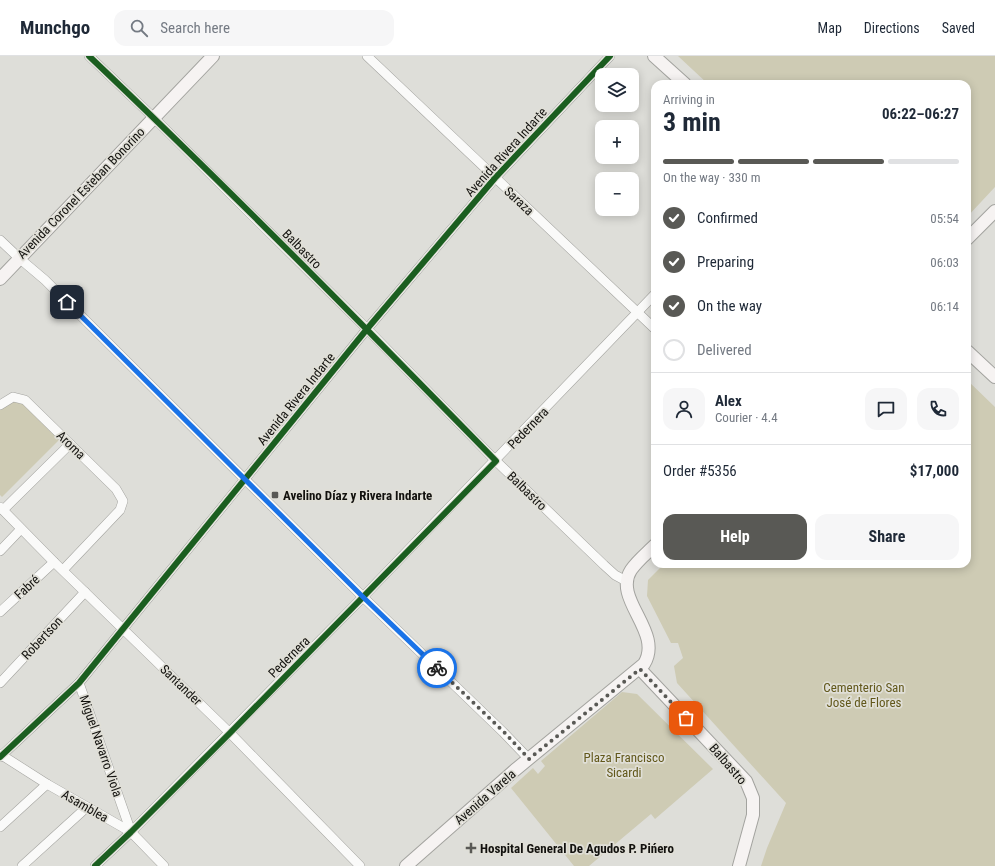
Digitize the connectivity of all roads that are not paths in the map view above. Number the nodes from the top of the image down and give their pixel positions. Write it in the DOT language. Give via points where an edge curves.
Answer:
graph roads {
  1 [pos="89,56"];
  2 [pos="213,56"];
  3 [pos="367,56"];
  4 [pos="610,56"];
  5 [pos="654,56"];
  6 [pos="681,80"];
  7 [pos="154,118"];
  8 [pos="495,178"];
  9 [pos="995,211"];
  10 [pos="971,234"];
  11 [pos="0,240"];
  12 [pos="19,258"];
  13 [pos="0,279"];
  14 [pos="651,298"];
  15 [pos="638,312"];
  16 [pos="651,324"];
  17 [pos="367,329"];
  18 [pos="971,355"];
  19 [pos="995,377"];
  20 [pos="0,405"];
  21 [pos="70,444"];
  22 [pos="496,461"];
  23 [pos="245,478"];
  24 [pos="2,509"];
  25 [pos="21,529"];
  26 [pos="651,549"];
  27 [pos="0,551"];
  28 [pos="54,562"];
  29 [pos="63,570"];
  30 [pos="628,582"];
  31 [pos="85,592"];
  32 [pos="363,597"];
  33 [pos="0,612"];
  34 [pos="123,630"];
  35 [pos="640,669"];
  36 [pos="0,683"];
  37 [pos="79,683"];
  38 [pos="230,732"];
  39 [pos="0,755"];
  40 [pos="529,759"];
  41 [pos="46,784"];
  42 [pos="87,807"];
  43 [pos="0,827"];
  44 [pos="131,832"];
  45 [pos="22,866"];
  46 [pos="95,866"];
  47 [pos="164,866"];
  48 [pos="360,866"];
  49 [pos="406,866"];
  50 [pos="739,866"];
  1 -- 7 [label="street, Balbastro"];
  2 -- 7 [label="main road, Avenida Coronel Esteban Bonorino"];
  3 -- 8 [label="street, Saraza"];
  4 -- 8 [label="street, Avenida Rivera Indarte"];
  5 -- 6 [label="main road"];
  7 -- 12 [label="main road, Avenida Coronel Esteban Bonorino"];
  7 -- 17 [label="street, Balbastro"];
  8 -- 15 [label="street, Saraza"];
  8 -- 17 [label="street, Avenida Rivera Indarte"];
  9 -- 10 [label="main road"];
  11 -- 12 [label="street"];
  12 -- 13 [label="main road, Avenida Coronel Esteban Bonorino"];
  12 -- 23 [label="street" via="45,280"];
  14 -- 15 [label="street, Pedernera"];
  15 -- 16 [label="street, Saraza"];
  15 -- 22 [label="street, Pedernera"];
  17 -- 22 [label="street, Balbastro"];
  17 -- 23 [label="street, Avenida Rivera Indarte"];
  18 -- 19 [label="main road"];
  20 -- 21 [label="street, Aroma" via="13,398 25,400"];
  21 -- 24 [label="street"];
  21 -- 29 [label="street, Aroma" via="116,489 123,501 120,510"];
  22 -- 30 [label="street, Balbastro" via="604,565"];
  22 -- 32 [label="street, Pedernera"];
  23 -- 32 [label="street"];
  23 -- 34 [label="street, Avenida Rivera Indarte"];
  24 -- 25 [label="street, Santander"];
  25 -- 27 [label="street"];
  25 -- 28 [label="street, Santander"];
  26 -- 30 [label="main road" via="631,570"];
  28 -- 29 [label="street, Santander"];
  28 -- 33 [label="street, Fabré"];
  29 -- 31 [label="street, Santander"];
  30 -- 35 [label="main road" via="628,591 649,645 647,660"];
  31 -- 34 [label="street, Santander"];
  31 -- 36 [label="street, Robertson"];
  32 -- 38 [label="street, Pedernera"];
  32 -- 40 [label="street"];
  34 -- 37 [label="street, Avenida Rivera Indarte"];
  34 -- 38 [label="street, Santander"];
  35 -- 40 [label="main road, Avenida Varela"];
  35 -- 50 [label="main road, Balbastro" via="746,781 753,798 753,815"];
  37 -- 39 [label="street, Avenida Rivera Indarte"];
  37 -- 44 [label="street, Miguel Navarro Viola"];
  38 -- 44 [label="street, Pedernera"];
  38 -- 48 [label="street, Santander"];
  39 -- 41 [label="street, Asamblea"];
  40 -- 49 [label="main road, Avenida Varela"];
  41 -- 42 [label="street, Asamblea"];
  41 -- 43 [label="street"];
  42 -- 44 [label="street, Asamblea"];
  42 -- 45 [label="street"];
  44 -- 46 [label="street, Pedernera"];
  44 -- 47 [label="street, Asamblea"];
}
